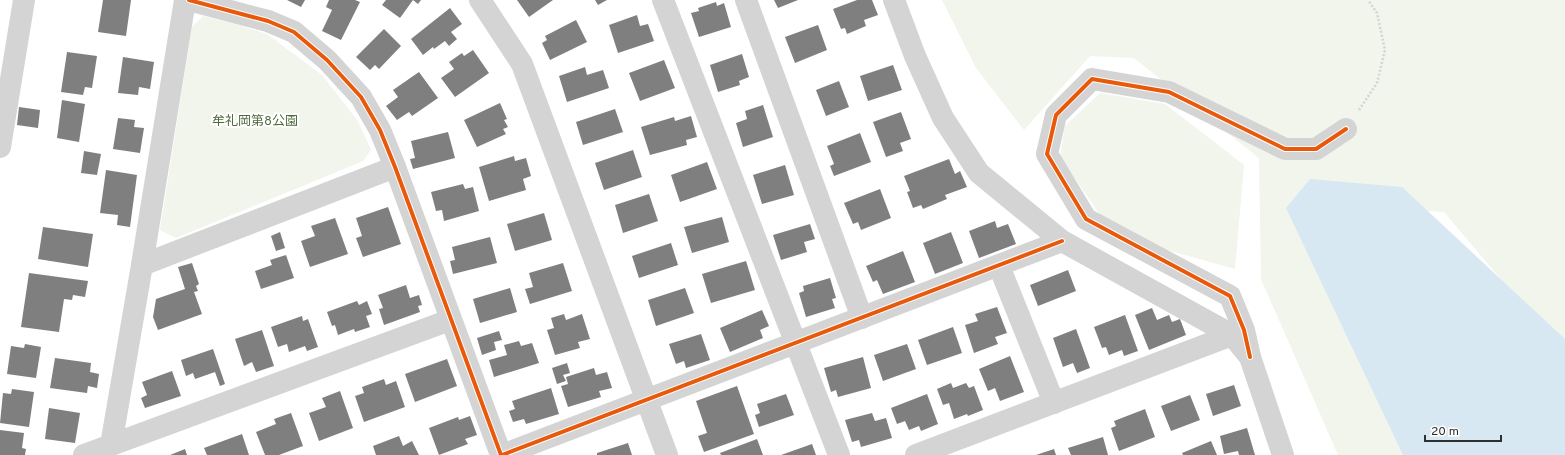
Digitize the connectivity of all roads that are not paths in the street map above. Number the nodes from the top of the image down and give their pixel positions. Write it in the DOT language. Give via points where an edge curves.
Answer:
graph roads {
  1 [pos="24,0"];
  2 [pos="185,0"];
  3 [pos="189,0"];
  4 [pos="480,0"];
  5 [pos="663,0"];
  6 [pos="746,0"];
  7 [pos="894,0"];
  8 [pos="1346,129"];
  9 [pos="0,147"];
  10 [pos="395,167"];
  11 [pos="1062,241"];
  12 [pos="142,264"];
  13 [pos="999,266"];
  14 [pos="862,318"];
  15 [pos="450,320"];
  16 [pos="1232,335"];
  17 [pos="794,344"];
  18 [pos="1250,358"];
  19 [pos="647,400"];
  20 [pos="1054,403"];
  21 [pos="111,445"];
  22 [pos="84,455"];
  23 [pos="502,455"];
  24 [pos="667,455"];
  25 [pos="839,455"];
  26 [pos="916,455"];
  27 [pos="1284,455"];
  1 -- 9 [label="street"];
  2 -- 12 [label="street"];
  3 -- 10 [label="street" via="268,21 294,32 327,60 362,98 380,130"];
  4 -- 19 [label="street" via="522,64"];
  5 -- 17 [label="street"];
  6 -- 14 [label="street"];
  7 -- 11 [label="street" via="915,56 943,118 979,173"];
  8 -- 18 [label="street" via="1316,149 1285,150 1169,92 1092,79 1056,115 1047,154 1086,219 1230,296 1244,330"];
  10 -- 12 [label="street"];
  10 -- 15 [label="street"];
  11 -- 13 [label="street"];
  11 -- 16 [label="street"];
  12 -- 21 [label="street"];
  13 -- 14 [label="street"];
  13 -- 20 [label="street"];
  14 -- 17 [label="street"];
  15 -- 21 [label="street"];
  15 -- 23 [label="street"];
  16 -- 18 [label="street"];
  16 -- 20 [label="street"];
  17 -- 19 [label="street"];
  17 -- 25 [label="street"];
  18 -- 27 [label="street"];
  19 -- 23 [label="street"];
  19 -- 24 [label="street"];
  20 -- 26 [label="street"];
  21 -- 22 [label="street"];
}
